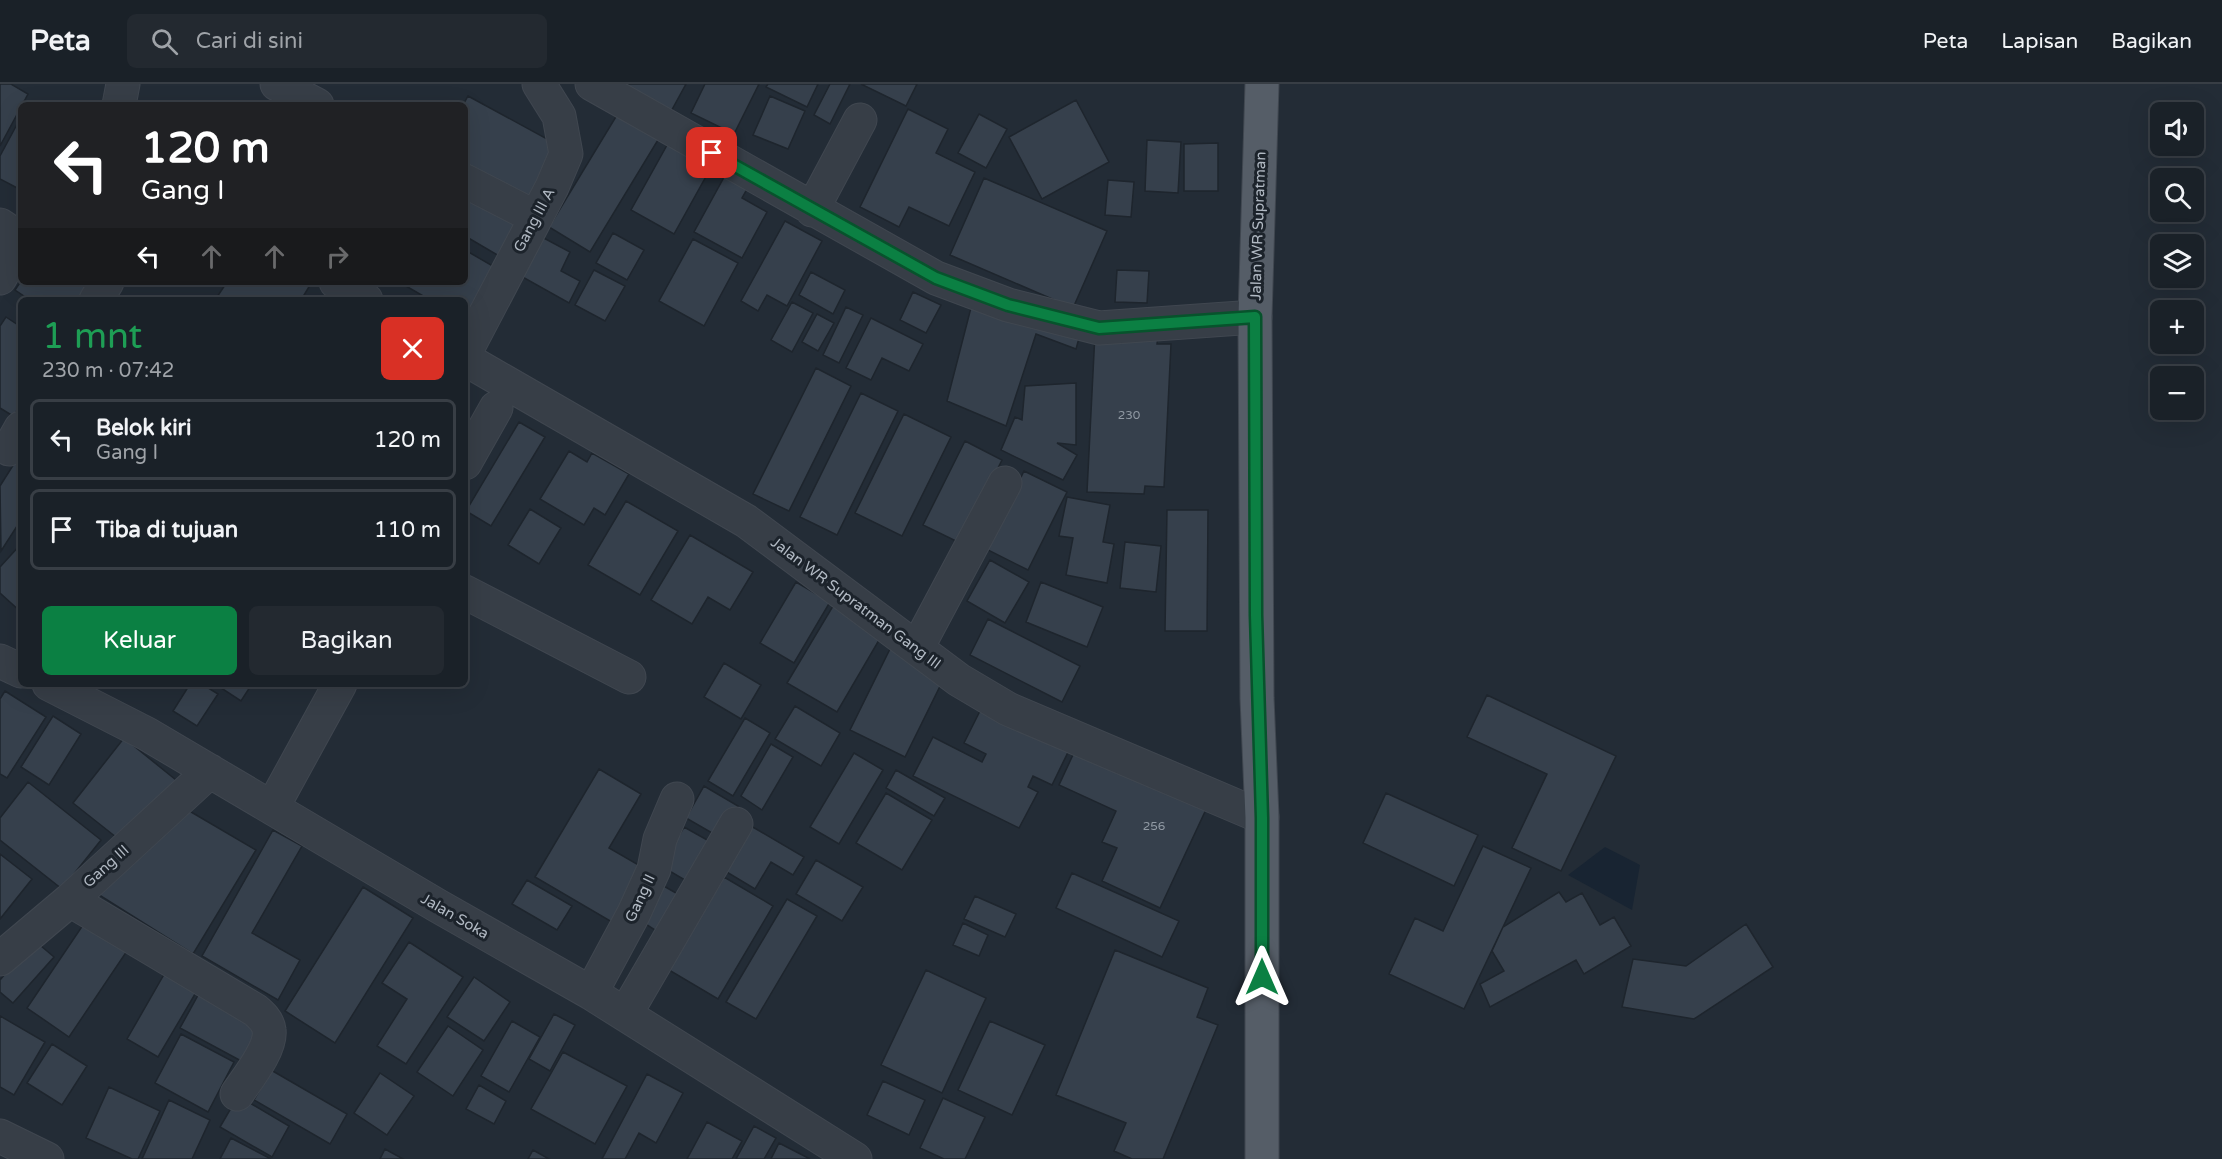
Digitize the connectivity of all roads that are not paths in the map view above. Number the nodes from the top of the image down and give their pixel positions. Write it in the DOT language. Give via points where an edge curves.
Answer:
graph roads {
  1 [pos="123,84"];
  2 [pos="277,84"];
  3 [pos="539,84"];
  4 [pos="592,84"];
  5 [pos="1262,84"];
  6 [pos="120,102"];
  7 [pos="311,102"];
  8 [pos="860,120"];
  9 [pos="468,183"];
  10 [pos="812,210"];
  11 [pos="535,217"];
  12 [pos="0,225"];
  13 [pos="0,278"];
  14 [pos="341,285"];
  15 [pos="361,297"];
  16 [pos="1255,317"];
  17 [pos="468,347"];
  18 [pos="468,361"];
  19 [pos="496,408"];
  20 [pos="468,458"];
  21 [pos="1005,483"];
  22 [pos="468,594"];
  23 [pos="917,648"];
  24 [pos="0,661"];
  25 [pos="18,669"];
  26 [pos="629,677"];
  27 [pos="55,687"];
  28 [pos="338,687"];
  29 [pos="210,771"];
  30 [pos="677,799"];
  31 [pos="272,808"];
  32 [pos="1262,818"];
  33 [pos="736,824"];
  34 [pos="69,900"];
  35 [pos="0,959"];
  36 [pos="591,993"];
  37 [pos="626,1013"];
  38 [pos="237,1094"];
  39 [pos="0,1136"];
  40 [pos="47,1159"];
  41 [pos="855,1159"];
  42 [pos="1262,1159"];
  1 -- 6 [label="street"];
  2 -- 7 [label="street"];
  3 -- 11 [label="street, Gang III A" via="559,116 566,154"];
  4 -- 10 [label="street"];
  5 -- 16 [label="main road, Jalan WR Supratman"];
  8 -- 10 [label="street"];
  9 -- 11 [label="street"];
  10 -- 16 [label="street" via="936,278 1008,305 1099,328"];
  11 -- 17 [label="street, Gang III A"];
  12 -- 13 [label="street" via="14,240"];
  14 -- 15 [label="street"];
  16 -- 32 [label="main road, Jalan WR Supratman" via="1257,698"];
  18 -- 23 [label="street, Jalan WR Supratman Gang III" via="746,521"];
  19 -- 20 [label="street"];
  21 -- 23 [label="street"];
  22 -- 26 [label="street"];
  23 -- 32 [label="street, Jalan WR Supratman Gang III" via="959,680 1008,709"];
  24 -- 25 [label="street"];
  27 -- 29 [label="street, Jalan Soka"];
  28 -- 31 [label="street"];
  29 -- 31 [label="street, Jalan Soka"];
  29 -- 34 [label="street, Gang III"];
  30 -- 36 [label="street, Gang II" via="660,839 654,869"];
  31 -- 36 [label="street, Jalan Soka"];
  32 -- 42 [label="main road, Jalan WR Supratman"];
  33 -- 37 [label="street"];
  34 -- 35 [label="street, Gang III"];
  34 -- 38 [label="street" via="264,1018 269,1030 266,1048"];
  36 -- 37 [label="street, Jalan Soka"];
  37 -- 41 [label="street, Jalan Soka"];
  39 -- 40 [label="street"];
}
